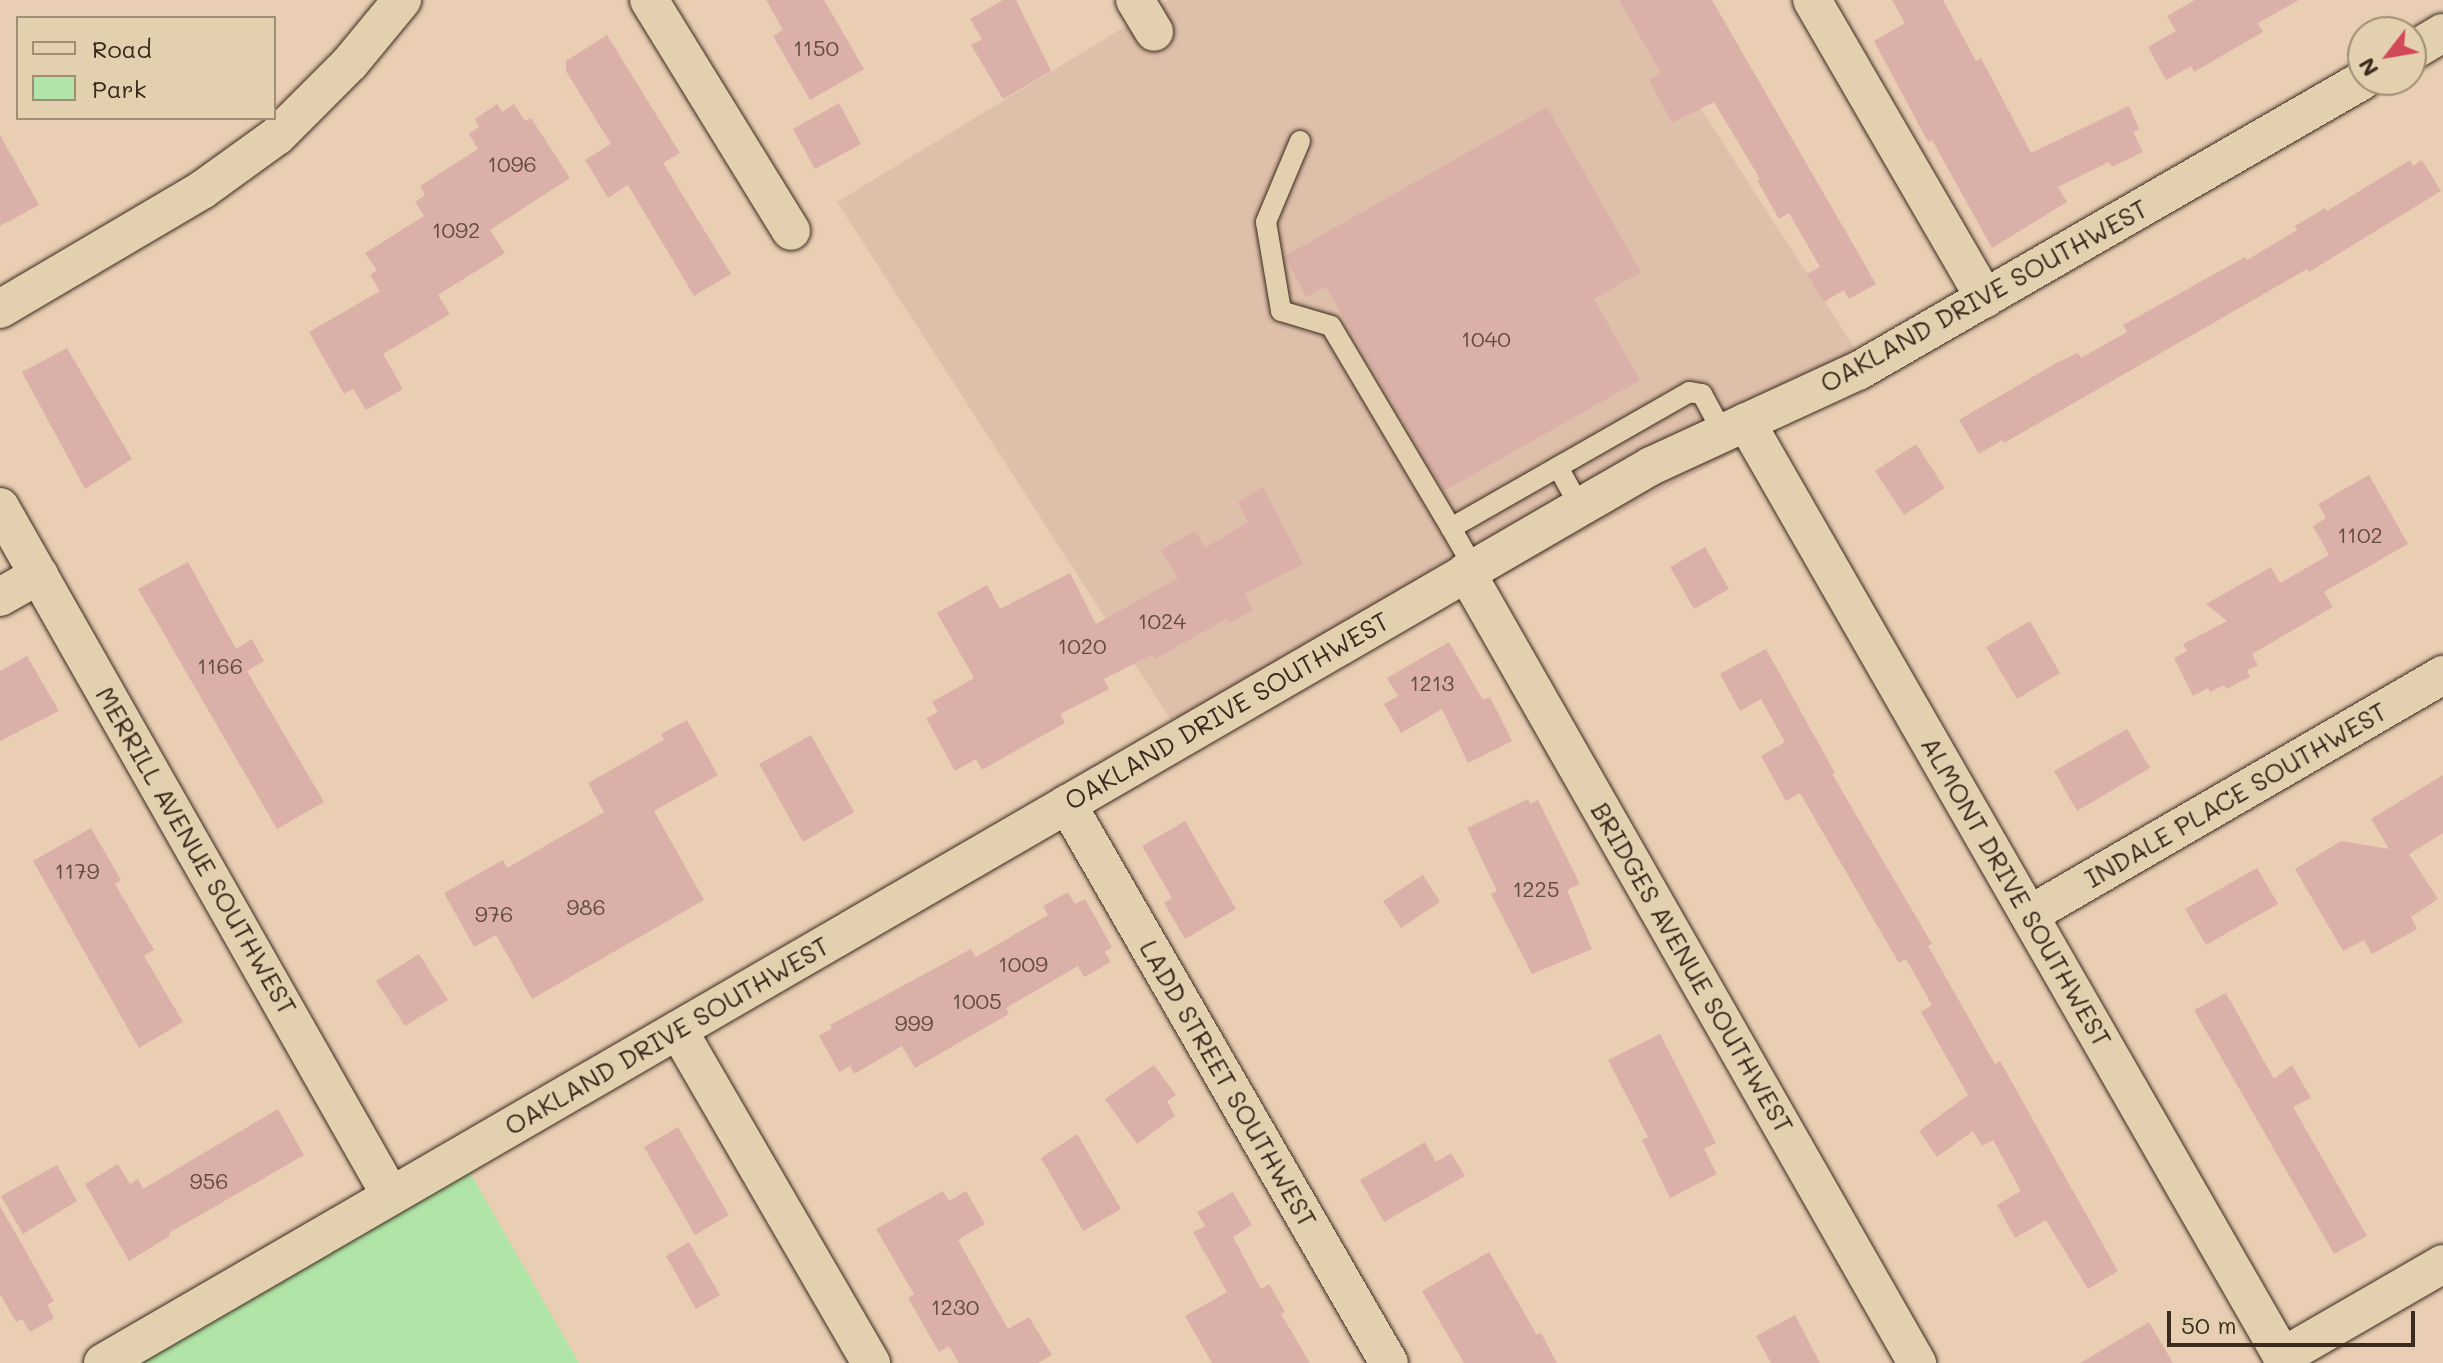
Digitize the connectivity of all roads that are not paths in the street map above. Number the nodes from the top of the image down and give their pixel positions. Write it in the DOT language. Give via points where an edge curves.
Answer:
graph roads {
  1 [pos="402,0"];
  2 [pos="649,0"];
  3 [pos="1135,0"];
  4 [pos="1812,0"];
  5 [pos="1154,32"];
  6 [pos="2347,89"];
  7 [pos="1300,141"];
  8 [pos="791,231"];
  9 [pos="1985,299"];
  10 [pos="0,309"];
  11 [pos="1735,427"];
  12 [pos="1558,467"];
  13 [pos="0,507"];
  14 [pos="1580,507"];
  15 [pos="1451,528"];
  16 [pos="1470,570"];
  17 [pos="39,575"];
  18 [pos="0,597"];
  19 [pos="2443,675"];
  20 [pos="1067,804"];
  21 [pos="2029,915"];
  22 [pos="678,1030"];
  23 [pos="391,1196"];
  24 [pos="2443,1264"];
  25 [pos="2284,1360"];
  26 [pos="103,1363"];
  27 [pos="871,1363"];
  28 [pos="1389,1363"];
  29 [pos="1917,1363"];
  1 -- 10 [label="street" via="350,63 277,136 202,190"];
  2 -- 8 [label="street"];
  3 -- 5 [label="street"];
  4 -- 9 [label="street"];
  6 -- 9 [label="street, OAKLAND DRIVE SOUTHWEST"];
  7 -- 15 [label="lane" via="1266,222 1281,311 1331,326"];
  9 -- 11 [label="street, OAKLAND DRIVE SOUTHWEST" via="1858,371"];
  11 -- 12 [label="lane" via="1702,394 1689,392"];
  11 -- 14 [label="street, OAKLAND DRIVE SOUTHWEST"];
  11 -- 21 [label="street, ALMONT DRIVE SOUTHWEST"];
  12 -- 14 [label="lane"];
  12 -- 15 [label="lane"];
  13 -- 17 [label="street, MERRILL AVENUE SOUTHWEST"];
  14 -- 16 [label="street, OAKLAND DRIVE SOUTHWEST"];
  15 -- 16 [label="lane"];
  16 -- 20 [label="street, OAKLAND DRIVE SOUTHWEST"];
  16 -- 29 [label="street, BRIDGES AVENUE SOUTHWEST"];
  17 -- 18 [label="street"];
  17 -- 23 [label="street, MERRILL AVENUE SOUTHWEST"];
  19 -- 21 [label="street, INDALE PLACE SOUTHWEST"];
  20 -- 22 [label="street, OAKLAND DRIVE SOUTHWEST"];
  20 -- 28 [label="street, LADD STREET SOUTHWEST"];
  21 -- 25 [label="street, ALMONT DRIVE SOUTHWEST"];
  22 -- 23 [label="street, OAKLAND DRIVE SOUTHWEST"];
  22 -- 27 [label="street"];
  23 -- 26 [label="street, OAKLAND DRIVE SOUTHWEST"];
  24 -- 25 [label="street"];
}
